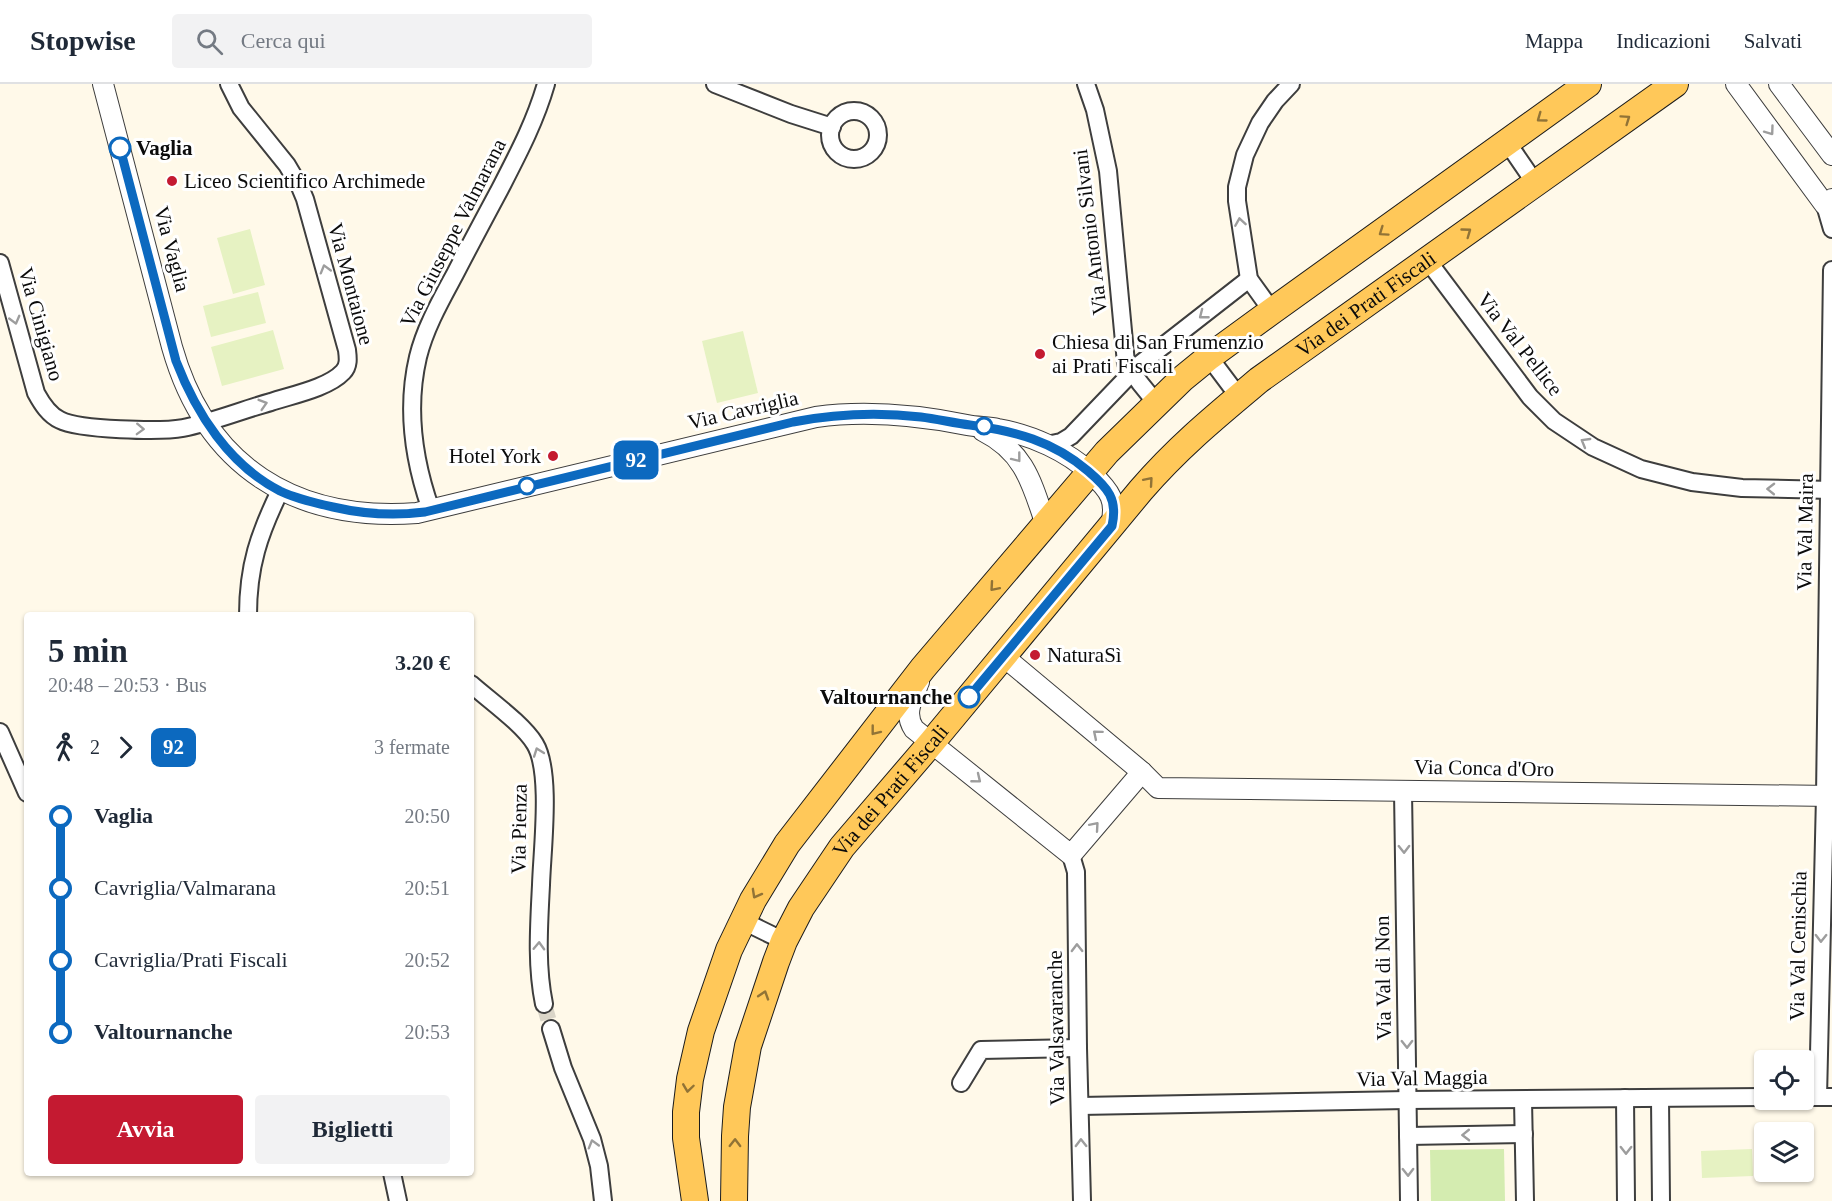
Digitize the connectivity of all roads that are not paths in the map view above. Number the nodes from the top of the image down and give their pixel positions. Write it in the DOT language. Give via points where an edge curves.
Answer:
graph roads {
  1 [pos="103,84"];
  2 [pos="229,84"];
  3 [pos="546,84"];
  4 [pos="715,84"];
  5 [pos="1086,84"];
  6 [pos="1291,84"];
  7 [pos="1588,84"];
  8 [pos="1675,84"];
  9 [pos="1736,84"];
  10 [pos="1779,84"];
  11 [pos="832,127"];
  12 [pos="1507,142"];
  13 [pos="1832,155"];
  14 [pos="1535,183"];
  15 [pos="1828,202"];
  16 [pos="1832,228"];
  17 [pos="1428,261"];
  18 [pos="0,263"];
  19 [pos="1832,270"];
  20 [pos="1249,279"];
  21 [pos="1272,311"];
  22 [pos="1209,357"];
  23 [pos="1132,372"];
  24 [pos="1239,397"];
  25 [pos="1157,404"];
  26 [pos="207,421"];
  27 [pos="970,425"];
  28 [pos="1047,445"];
  29 [pos="1090,472"];
  30 [pos="1831,490"];
  31 [pos="280,491"];
  32 [pos="431,510"];
  33 [pos="1112,526"];
  34 [pos="1039,534"];
  35 [pos="248,612"];
  36 [pos="1003,656"];
  37 [pos="923,668"];
  38 [pos="474,687"];
  39 [pos="0,732"];
  40 [pos="932,742"];
  41 [pos="1142,772"];
  42 [pos="24,786"];
  43 [pos="1403,791"];
  44 [pos="1828,796"];
  45 [pos="1071,855"];
  46 [pos="743,921"];
  47 [pos="784,940"];
  48 [pos="544,1004"];
  49 [pos="551,1029"];
  50 [pos="1078,1048"];
  51 [pos="961,1083"];
  52 [pos="1754,1097"];
  53 [pos="1818,1097"];
  54 [pos="1625,1098"];
  55 [pos="1660,1099"];
  56 [pos="1523,1100"];
  57 [pos="1407,1101"];
  58 [pos="1080,1106"];
  59 [pos="1524,1134"];
  60 [pos="1408,1136"];
  61 [pos="393,1176"];
  62 [pos="398,1201"];
  63 [pos="603,1201"];
  64 [pos="695,1201"];
  65 [pos="734,1201"];
  66 [pos="1082,1201"];
  67 [pos="1409,1201"];
  68 [pos="1525,1201"];
  69 [pos="1626,1201"];
  70 [pos="1661,1201"];
  1 -- 26 [label="street, Via Vaglia" via="176,361"];
  26 -- 2 [label="street, Via Montaione, one-way" via="321,386 344,372 348,361 300,187 241,108"];
  3 -- 32 [label="street, Via Giuseppe Valmarana" via="521,150 444,294 420,350 412,417 418,468"];
  4 -- 11 [label="street"];
  5 -- 23 [label="street, Via Antonio Silvani" via="1108,171 1126,363"];
  20 -- 6 [label="street, one-way" via="1237,201 1238,176 1260,123"];
  7 -- 12 [label="main road, one-way"];
  14 -- 8 [label="main road, Via dei Prati Fiscali, one-way"];
  9 -- 15 [label="street, one-way"];
  10 -- 13 [label="street"];
  12 -- 14 [label="street"];
  12 -- 21 [label="main road, one-way"];
  17 -- 14 [label="main road, Via dei Prati Fiscali, one-way"];
  15 -- 16 [label="street"];
  17 -- 24 [label="main road, Via dei Prati Fiscali"];
  30 -- 17 [label="street, Via Val Pellice, one-way" via="1743,488 1692,482 1641,469 1593,447 1554,421 1530,397"];
  18 -- 26 [label="street, Via Cinigiano, one-way" via="33,385 54,417 81,427 156,429 178,429"];
  19 -- 30 [label="street, Via Val Maira"];
  20 -- 21 [label="street"];
  20 -- 23 [label="street, one-way"];
  21 -- 22 [label="main road"];
  22 -- 24 [label="street"];
  22 -- 25 [label="main road"];
  23 -- 25 [label="street, Via Antonio Silvani"];
  23 -- 28 [label="street" via="1071,436"];
  33 -- 24 [label="main road, Via dei Prati Fiscali, one-way" via="1173,454"];
  25 -- 29 [label="main road"];
  26 -- 31 [label="street, Via Cavriglia" via="242,465"];
  27 -- 28 [label="street, Via Cavriglia" via="1000,429"];
  27 -- 32 [label="street, Via Cavriglia" via="888,414 816,417"];
  27 -- 34 [label="street, Via Cavriglia, one-way" via="1001,441 1018,458 1033,484"];
  28 -- 29 [label="street, Via Cavriglia"];
  29 -- 33 [label="street, Via Cavriglia" via="1113,500"];
  29 -- 34 [label="main road"];
  30 -- 44 [label="street, Via Val Maira"];
  31 -- 32 [label="street, Via Cavriglia" via="357,512 397,514"];
  31 -- 35 [label="street" via="257,542"];
  33 -- 36 [label="main road, Via dei Prati Fiscali"];
  34 -- 37 [label="main road, one-way"];
  36 -- 40 [label="main road, Via dei Prati Fiscali"];
  41 -- 36 [label="street, Via Conca d'Oro, one-way"];
  37 -- 40 [label="street" via="908,715 914,729"];
  37 -- 46 [label="main road, one-way" via="800,827 771,868"];
  48 -- 38 [label="street, Via Pienza, one-way" via="538,958 544,829 541,758 526,732"];
  39 -- 42 [label="street"];
  40 -- 45 [label="street, one-way"];
  40 -- 47 [label="main road, Via dei Prati Fiscali" via="842,848"];
  41 -- 43 [label="street, Via Conca d'Oro" via="1158,788"];
  45 -- 41 [label="street, one-way"];
  43 -- 44 [label="street, Via Conca d'Oro"];
  43 -- 57 [label="street, Via Val di Non, one-way"];
  44 -- 53 [label="street, Via Val Cenischia, one-way"];
  50 -- 45 [label="street, Via Valsavaranche, one-way" via="1076,872"];
  46 -- 47 [label="street"];
  46 -- 64 [label="main road, one-way" via="710,1004 690,1079 687,1154"];
  65 -- 47 [label="main road, Via dei Prati Fiscali, one-way" via="741,1079 756,1019"];
  63 -- 49 [label="street, one-way" via="592,1139"];
  50 -- 51 [label="street" via="981,1050"];
  50 -- 58 [label="street, Via Valsavaranche"];
  52 -- 55 [label="street, Via Val Maggia"];
  54 -- 55 [label="street, Via Val Maggia"];
  54 -- 56 [label="street, Via Val Maggia"];
  54 -- 69 [label="street, one-way"];
  55 -- 70 [label="street"];
  56 -- 57 [label="street, Via Val Maggia"];
  56 -- 59 [label="street"];
  57 -- 58 [label="street, Via Val Maggia"];
  57 -- 60 [label="street, Via Val di Non"];
  66 -- 58 [label="street, Via Valsavaranche, one-way"];
  59 -- 60 [label="street, one-way"];
  59 -- 68 [label="street"];
  60 -- 67 [label="street, Via Val di Non, one-way"];
  61 -- 62 [label="street"];
}
